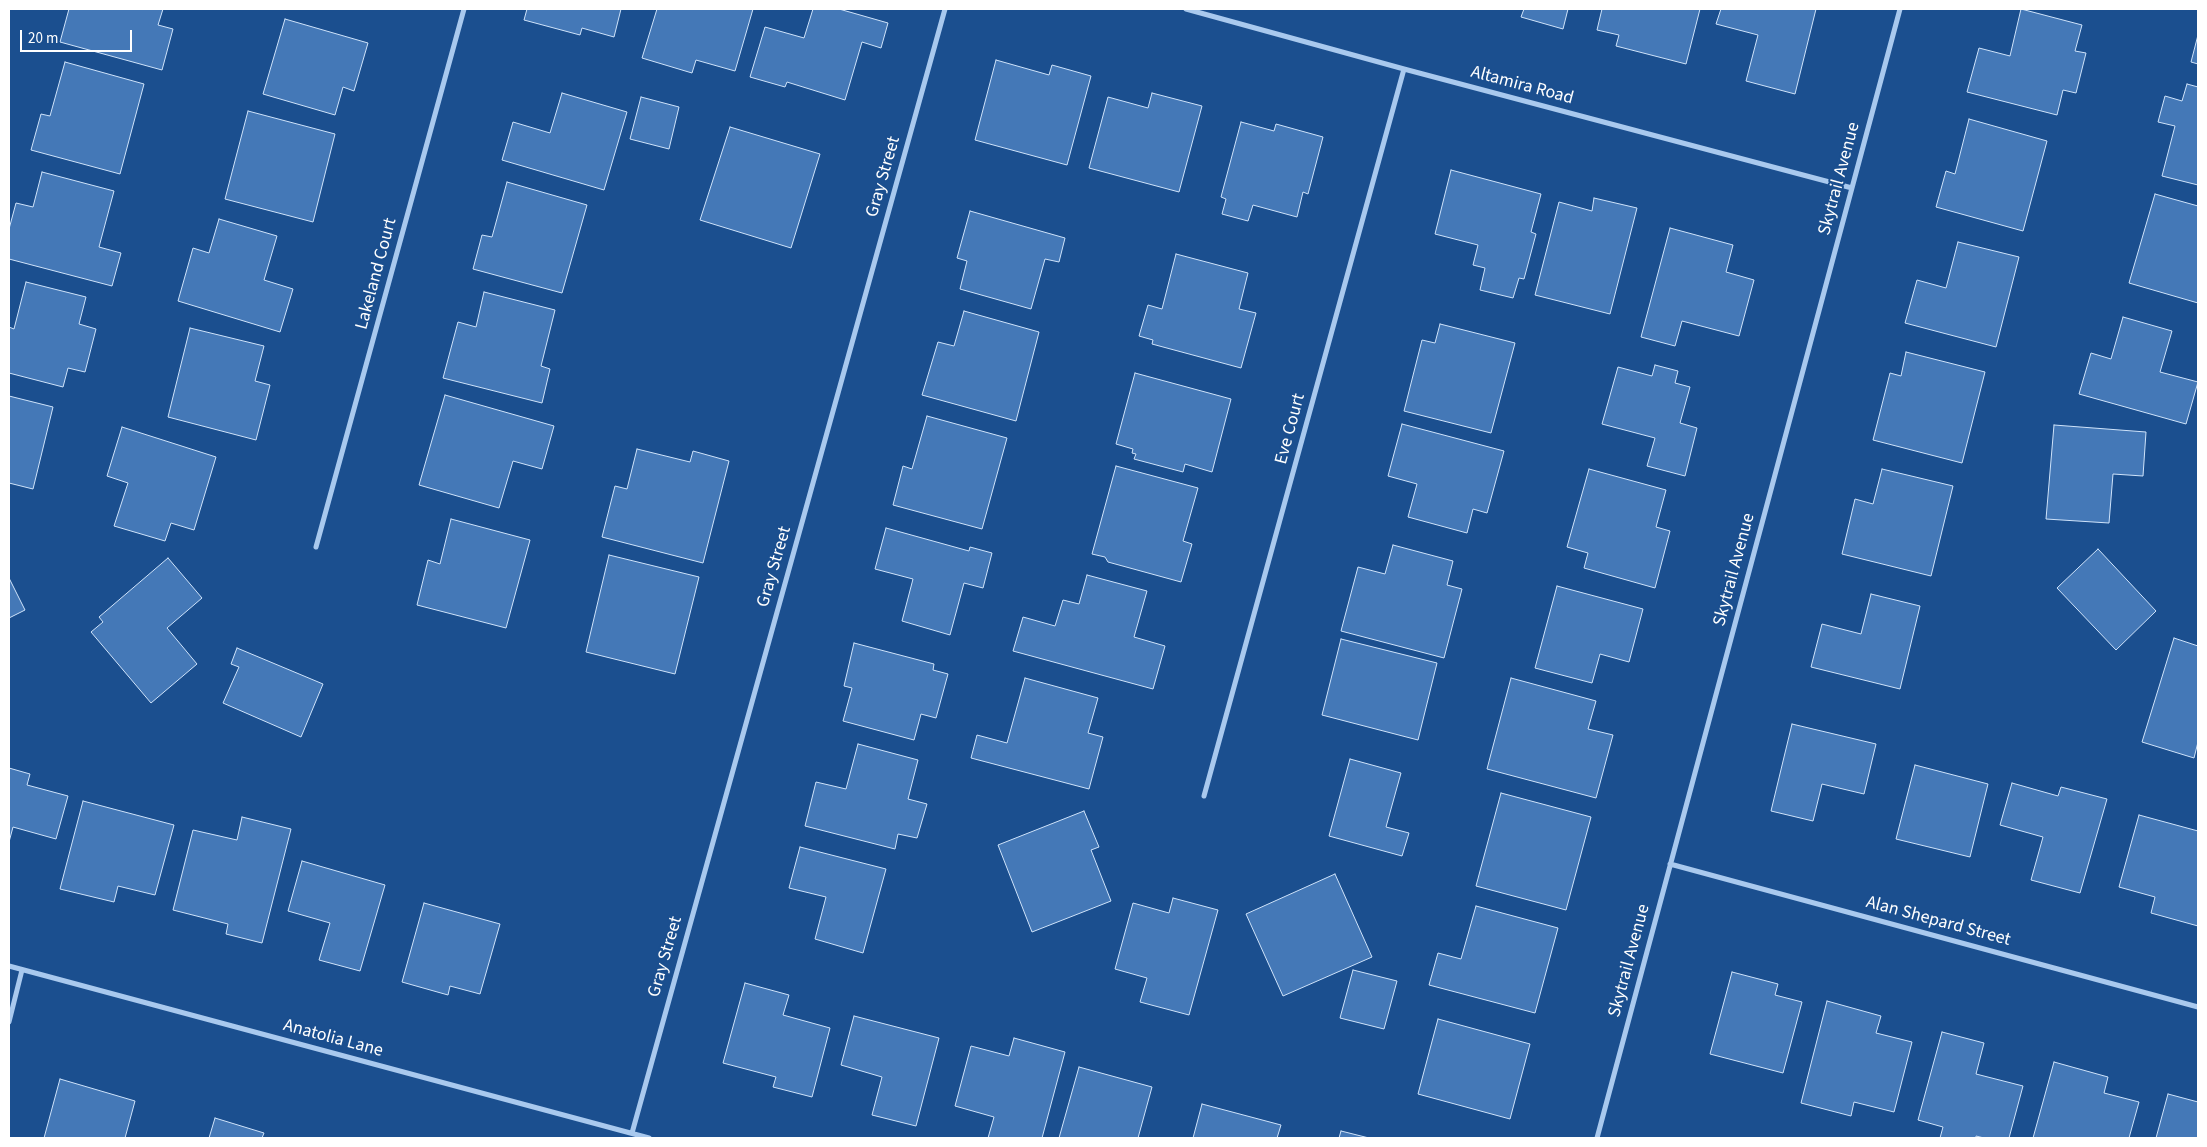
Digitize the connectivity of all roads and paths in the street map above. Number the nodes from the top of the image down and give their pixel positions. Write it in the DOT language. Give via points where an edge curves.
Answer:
graph roads {
  1 [pos="464,9"];
  2 [pos="945,9"];
  3 [pos="1186,9"];
  4 [pos="1900,9"];
  5 [pos="1404,69"];
  6 [pos="1852,188"];
  7 [pos="316,547"];
  8 [pos="1204,796"];
  9 [pos="1670,864"];
  10 [pos="9,966"];
  11 [pos="22,970"];
  12 [pos="2198,1007"];
  13 [pos="9,1022"];
  14 [pos="632,1133"];
  15 [pos="650,1138"];
  16 [pos="1597,1138"];
  1 -- 7 [label="street, Lakeland Court"];
  2 -- 14 [label="street, Gray Street"];
  3 -- 5 [label="street, Altamira Road"];
  4 -- 6 [label="street, Skytrail Avenue"];
  5 -- 6 [label="street, Altamira Road"];
  5 -- 8 [label="street, Eve Court"];
  6 -- 9 [label="street, Skytrail Avenue"];
  9 -- 12 [label="street, Alan Shepard Street"];
  9 -- 16 [label="street, Skytrail Avenue"];
  10 -- 11 [label="street, Anatolia Lane"];
  11 -- 13 [label="street"];
  11 -- 14 [label="street, Anatolia Lane"];
  14 -- 15 [label="street, Anatolia Lane"];
}
